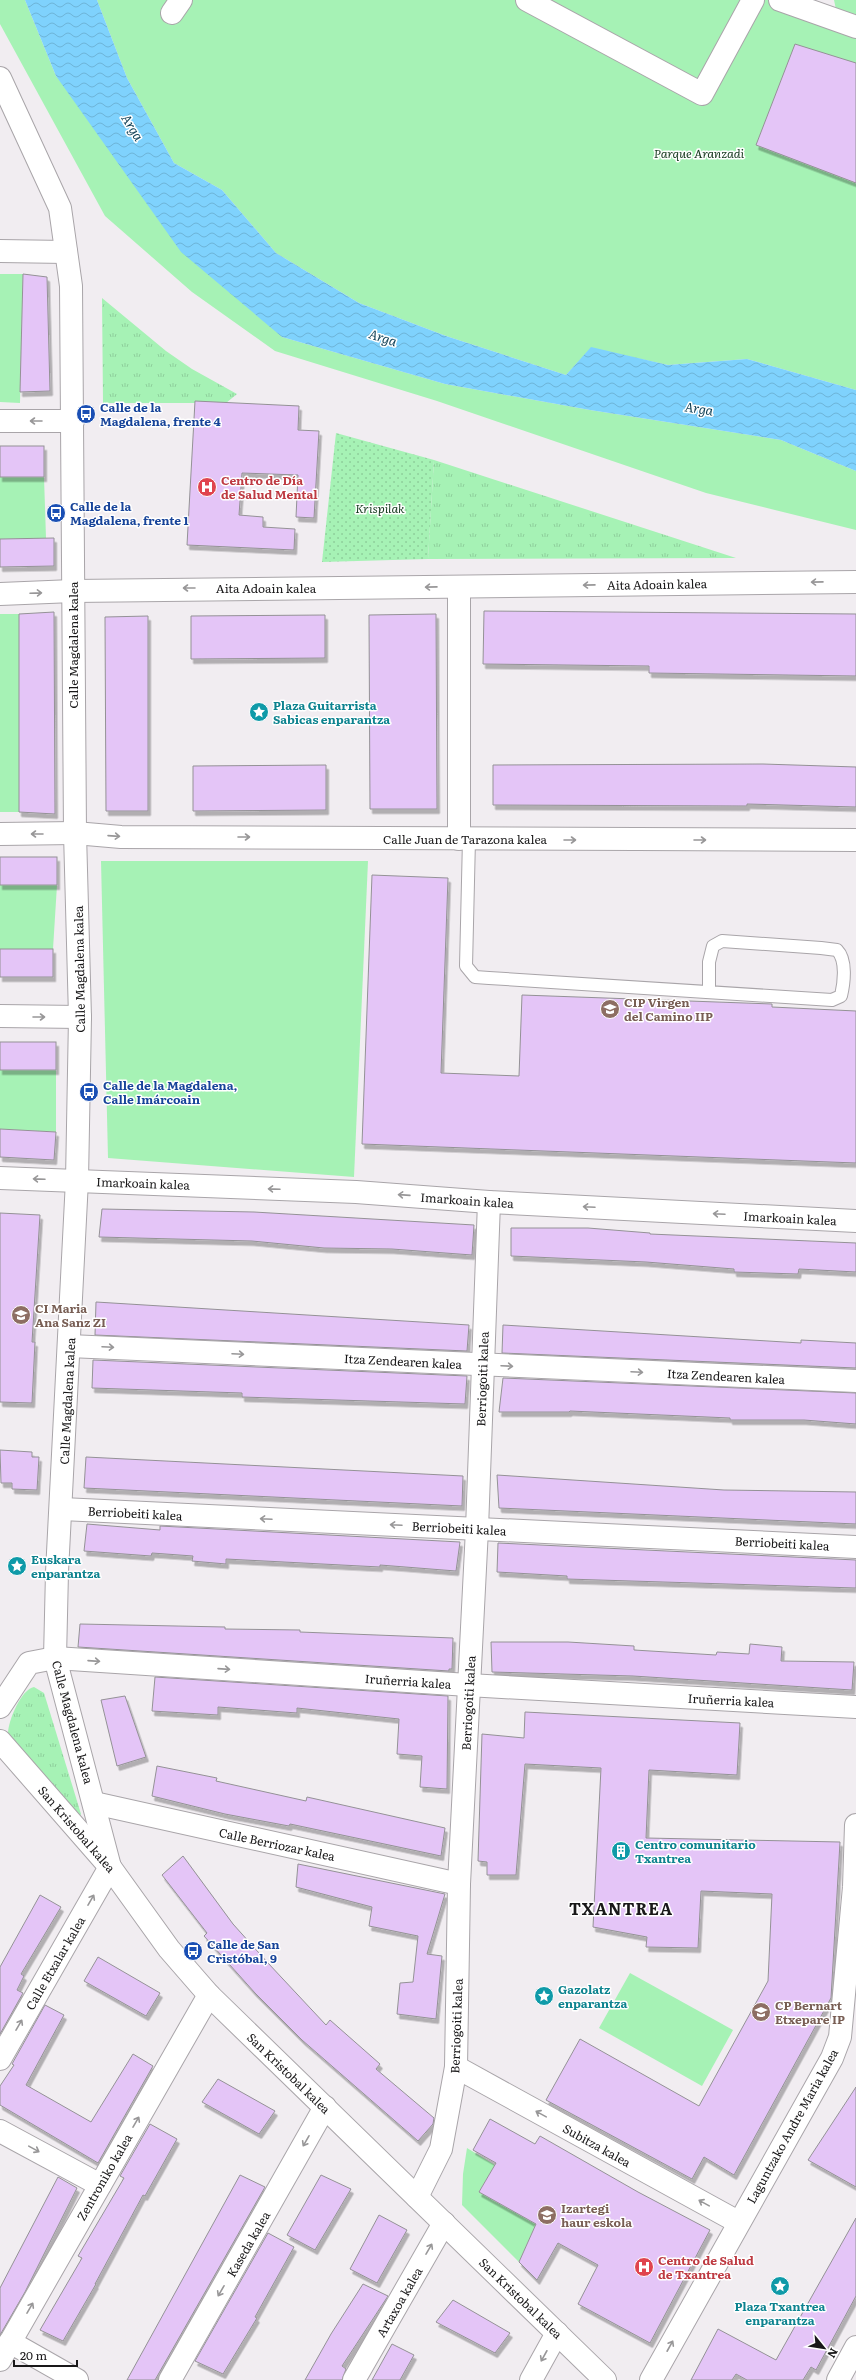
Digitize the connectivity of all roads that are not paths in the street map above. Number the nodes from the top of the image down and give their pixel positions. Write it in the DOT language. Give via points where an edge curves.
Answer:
graph roads {
  1 [pos="527,0"];
  2 [pos="753,0"];
  3 [pos="780,0"];
  4 [pos="856,27"];
  5 [pos="0,78"];
  6 [pos="0,251"];
  7 [pos="66,252"];
  8 [pos="0,421"];
  9 [pos="73,421"];
  10 [pos="856,582"];
  11 [pos="458,587"];
  12 [pos="73,591"];
  13 [pos="0,594"];
  14 [pos="75,833"];
  15 [pos="0,834"];
  16 [pos="464,839"];
  17 [pos="856,840"];
  18 [pos="708,992"];
  19 [pos="0,1016"];
  20 [pos="80,1017"];
  21 [pos="0,1178"];
  22 [pos="78,1180"];
  23 [pos="489,1202"];
  24 [pos="856,1221"];
  25 [pos="69,1346"];
  26 [pos="482,1365"];
  27 [pos="856,1382"];
  28 [pos="62,1509"];
  29 [pos="477,1529"];
  30 [pos="856,1547"];
  31 [pos="55,1658"];
  32 [pos="468,1685"];
  33 [pos="0,1707"];
  34 [pos="856,1707"];
  35 [pos="0,1741"];
  36 [pos="94,1804"];
  37 [pos="856,1825"];
  38 [pos="110,1867"];
  39 [pos="459,1884"];
  40 [pos="855,1888"];
  41 [pos="209,1995"];
  42 [pos="0,2059"];
  43 [pos="456,2067"];
  44 [pos="325,2107"];
  45 [pos="0,2131"];
  46 [pos="100,2186"];
  47 [pos="417,2197"];
  48 [pos="738,2222"];
  49 [pos="444,2223"];
  50 [pos="557,2333"];
  51 [pos="856,2347"];
  52 [pos="5,2351"];
  53 [pos="77,2380"];
  54 [pos="170,2380"];
  55 [pos="354,2380"];
  56 [pos="531,2380"];
  57 [pos="605,2380"];
  58 [pos="651,2380"];
  59 [pos="838,2380"];
  1 -- 2 [label="street" via="702,94"];
  3 -- 4 [label="street"];
  5 -- 7 [label="street, Calle Magdalena kalea" via="60,208"];
  6 -- 7 [label="street"];
  7 -- 9 [label="street, Calle Magdalena kalea" via="71,286"];
  9 -- 8 [label="street, one-way"];
  9 -- 12 [label="street, Calle Magdalena kalea"];
  10 -- 11 [label="street, Aita Adoain kalea, one-way"];
  11 -- 12 [label="street, Aita Adoain kalea, one-way"];
  11 -- 16 [label="street"];
  13 -- 12 [label="street, Aita Adoain kalea, one-way"];
  12 -- 14 [label="street, Calle Magdalena kalea"];
  14 -- 15 [label="street, Calle Juan de Tarazona kalea, one-way"];
  14 -- 16 [label="street, Calle Juan de Tarazona kalea, one-way" via="121,837"];
  14 -- 20 [label="street, Calle Magdalena kalea"];
  16 -- 17 [label="street, Calle Juan de Tarazona kalea, one-way"];
  16 -- 18 [label="lane" via="466,966 475,977"];
  18 -- 18 [label="lane" via="832,1000 841,996 844,983 842,955 837,950 826,948 722,941 713,946 710,956"];
  19 -- 20 [label="street, one-way"];
  20 -- 22 [label="street, Calle Magdalena kalea"];
  22 -- 21 [label="street, Imarkoain kalea, one-way"];
  23 -- 22 [label="street, Imarkoain kalea, one-way" via="356,1192"];
  22 -- 25 [label="street, Calle Magdalena kalea"];
  24 -- 23 [label="street, Imarkoain kalea, one-way"];
  23 -- 26 [label="street, Berriogoiti kalea"];
  25 -- 26 [label="street, Itza Zendearen kalea, one-way"];
  25 -- 28 [label="street, Calle Magdalena kalea"];
  26 -- 27 [label="street, Itza Zendearen kalea, one-way"];
  26 -- 29 [label="street, Berriogoiti kalea"];
  29 -- 28 [label="street, Berriobeiti kalea, one-way"];
  28 -- 31 [label="street, Calle Magdalena kalea" via="57,1572"];
  29 -- 30 [label="street, Berriobeiti kalea"];
  29 -- 32 [label="street, Berriogoiti kalea"];
  31 -- 32 [label="street, Iruñerria kalea, one-way"];
  31 -- 33 [label="street, Iruñerria kalea" via="29,1663"];
  31 -- 36 [label="street, Calle Magdalena kalea"];
  32 -- 34 [label="street, Iruñerria kalea"];
  32 -- 39 [label="street, Berriogoiti kalea"];
  35 -- 38 [label="street, San Kristobal kalea"];
  36 -- 38 [label="street, Calle Magdalena kalea"];
  36 -- 39 [label="street, Calle Berriozar kalea"];
  37 -- 40 [label="street, Laguntzako Andre Maria kalea"];
  38 -- 41 [label="street, San Kristobal kalea" via="169,1949"];
  42 -- 38 [label="street, Calle Etxalar kalea, one-way"];
  39 -- 43 [label="street, Berriogoiti kalea"];
  40 -- 48 [label="street, Laguntzako Andre Maria kalea" via="840,2037 832,2058"];
  41 -- 44 [label="street, San Kristobal kalea"];
  46 -- 41 [label="street, Zentroniko kalea, one-way"];
  43 -- 47 [label="street, Berriogoiti kalea" via="441,2149"];
  48 -- 43 [label="street, Subitza kalea, one-way"];
  44 -- 47 [label="street, San Kristobal kalea"];
  44 -- 54 [label="street, Kaseda kalea, one-way"];
  45 -- 46 [label="street, one-way"];
  52 -- 46 [label="street, Zentroniko kalea, one-way"];
  47 -- 49 [label="street, San Kristobal kalea"];
  58 -- 48 [label="street, Laguntzako Andre Maria kalea, one-way"];
  49 -- 50 [label="street, San Kristobal kalea"];
  55 -- 49 [label="street, Artaxoa kalea, one-way"];
  50 -- 56 [label="street, one-way"];
  50 -- 57 [label="street, San Kristobal kalea"];
  51 -- 59 [label="street"];
  52 -- 53 [label="street"];
}
